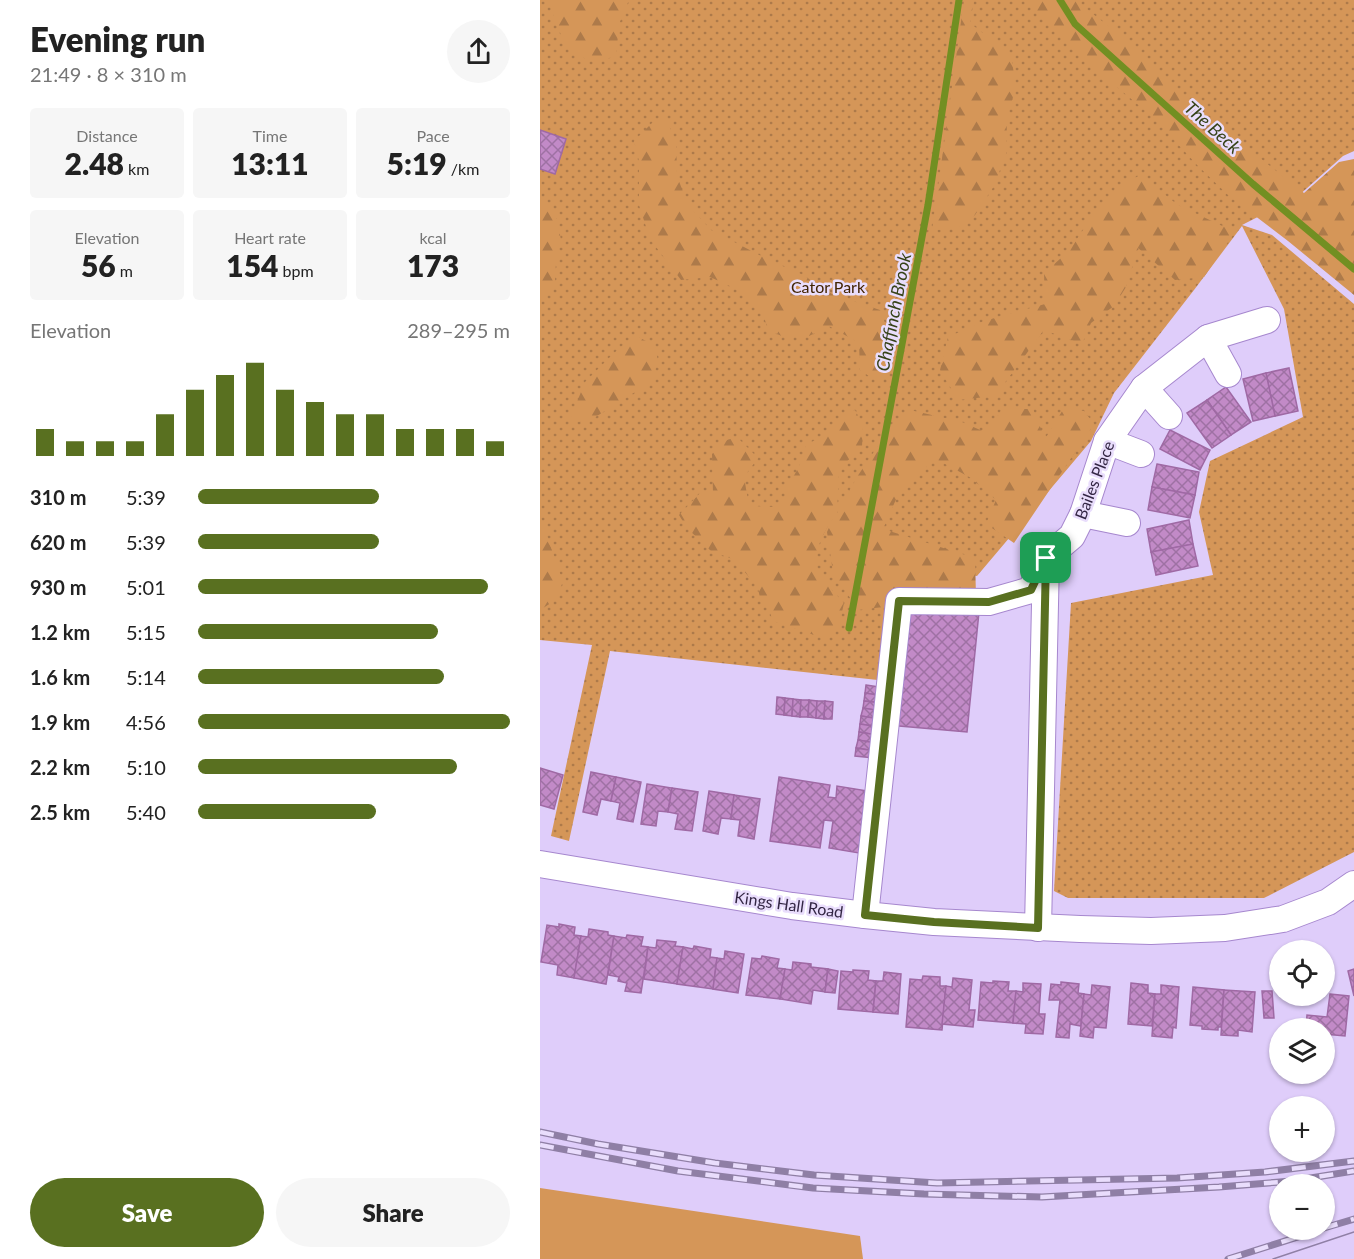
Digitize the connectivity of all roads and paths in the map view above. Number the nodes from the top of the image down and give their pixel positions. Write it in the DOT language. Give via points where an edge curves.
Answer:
graph roads {
  1 [pos="1267,320"];
  2 [pos="1208,338"];
  3 [pos="1228,374"];
  4 [pos="1144,388"];
  5 [pos="1169,416"];
  6 [pos="1107,441"];
  7 [pos="1141,454"];
  8 [pos="1083,514"];
  9 [pos="1127,522"];
  10 [pos="1046,558"];
  11 [pos="540,864"];
  12 [pos="1354,884"];
  13 [pos="865,915"];
  14 [pos="1038,928"];
  1 -- 2 [label="street, Bailes Place"];
  2 -- 3 [label="street"];
  2 -- 4 [label="street, Bailes Place"];
  4 -- 5 [label="street"];
  4 -- 6 [label="street, Bailes Place"];
  6 -- 7 [label="street"];
  6 -- 8 [label="street, Bailes Place"];
  8 -- 9 [label="street"];
  8 -- 10 [label="street, Bailes Place" via="1072,536"];
  10 -- 13 [label="street" via="1031,590 989,602 899,601"];
  10 -- 14 [label="street"];
  11 -- 13 [label="street, Kings Hall Road"];
  12 -- 14 [label="street, Kings Hall Road" via="1328,902 1283,919 1225,928 1151,931"];
  13 -- 14 [label="street, Kings Hall Road"];
}
